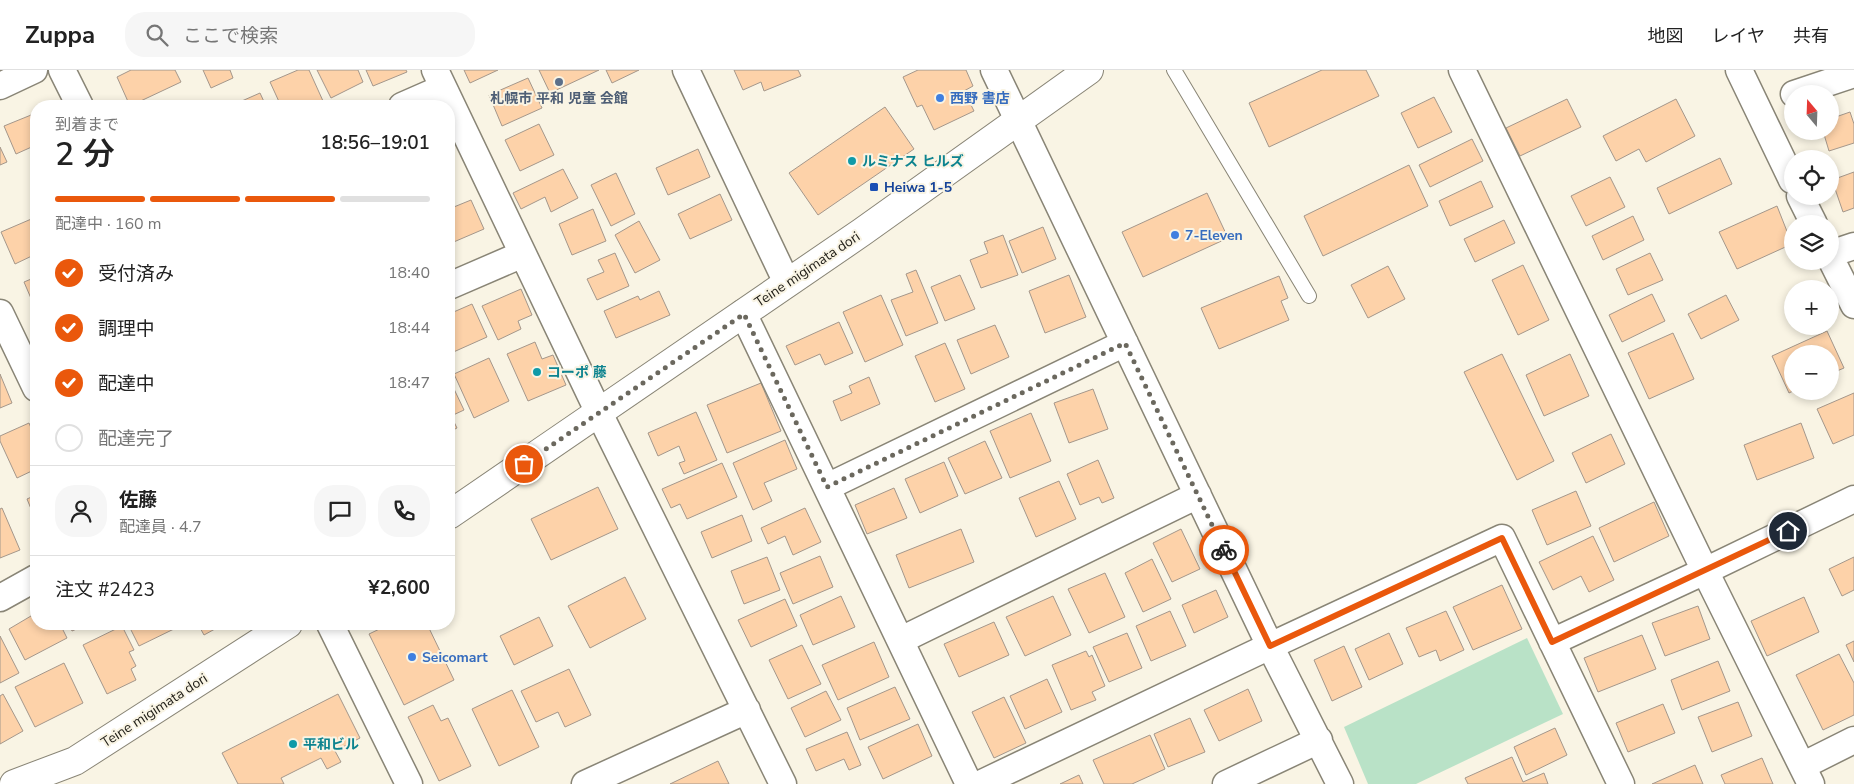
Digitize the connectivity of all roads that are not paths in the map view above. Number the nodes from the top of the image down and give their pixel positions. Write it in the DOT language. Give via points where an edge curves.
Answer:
graph roads {
  1 [pos="34,70"];
  2 [pos="62,70"];
  3 [pos="686,70"];
  4 [pos="994,70"];
  5 [pos="1089,70"];
  6 [pos="1174,70"];
  7 [pos="1462,70"];
  8 [pos="1739,70"];
  9 [pos="1854,74"];
  10 [pos="439,79"];
  11 [pos="1820,85"];
  12 [pos="0,86"];
  13 [pos="1784,97"];
  14 [pos="77,100"];
  15 [pos="410,100"];
  16 [pos="449,100"];
  17 [pos="1756,106"];
  18 [pos="455,112"];
  19 [pos="1018,120"];
  20 [pos="1784,164"];
  21 [pos="1854,246"];
  22 [pos="1839,252"];
  23 [pos="523,254"];
  24 [pos="1837,270"];
  25 [pos="455,283"];
  26 [pos="787,283"];
  27 [pos="1310,296"];
  28 [pos="1854,305"];
  29 [pos="0,313"];
  30 [pos="744,314"];
  31 [pos="1125,343"];
  32 [pos="30,376"];
  33 [pos="599,413"];
  34 [pos="827,487"];
  35 [pos="1198,495"];
  36 [pos="1854,498"];
  37 [pos="455,511"];
  38 [pos="1705,571"];
  39 [pos="30,581"];
  40 [pos="0,598"];
  41 [pos="279,630"];
  42 [pos="333,630"];
  43 [pos="901,640"];
  44 [pos="1552,642"];
  45 [pos="1270,646"];
  46 [pos="746,710"];
  47 [pos="1319,740"];
  48 [pos="1854,740"];
  49 [pos="1806,775"];
  50 [pos="1618,783"];
  51 [pos="14,784"];
  52 [pos="409,784"];
  53 [pos="585,784"];
  54 [pos="783,784"];
  55 [pos="969,784"];
  56 [pos="980,784"];
  57 [pos="1226,784"];
  58 [pos="1340,784"];
  1 -- 12 [label="street"];
  2 -- 14 [label="street"];
  3 -- 26 [label="street"];
  4 -- 19 [label="street"];
  5 -- 19 [label="street, Teine migimata dori"];
  6 -- 27 [label="lane"];
  7 -- 38 [label="street"];
  8 -- 17 [label="street"];
  9 -- 11 [label="street"];
  10 -- 15 [label="street"];
  10 -- 16 [label="street"];
  13 -- 17 [label="street"];
  17 -- 20 [label="street"];
  18 -- 23 [label="street"];
  19 -- 26 [label="street, Teine migimata dori"];
  19 -- 31 [label="street"];
  21 -- 22 [label="street"];
  23 -- 25 [label="street"];
  23 -- 33 [label="street"];
  24 -- 28 [label="street"];
  26 -- 30 [label="street, Teine migimata dori"];
  29 -- 32 [label="street"];
  30 -- 33 [label="street, Teine migimata dori"];
  30 -- 34 [label="street"];
  31 -- 34 [label="street"];
  31 -- 35 [label="street"];
  33 -- 37 [label="street, Teine migimata dori"];
  33 -- 46 [label="street"];
  34 -- 43 [label="street"];
  35 -- 43 [label="street"];
  35 -- 45 [label="street"];
  36 -- 38 [label="street"];
  38 -- 44 [label="street"];
  38 -- 49 [label="street"];
  39 -- 40 [label="street"];
  41 -- 51 [label="street, Teine migimata dori" via="75,761"];
  42 -- 52 [label="street"];
  43 -- 55 [label="street"];
  44 -- 45 [label="street" via="1502,538"];
  44 -- 50 [label="street"];
  45 -- 47 [label="street"];
  45 -- 56 [label="street"];
  46 -- 53 [label="street"];
  46 -- 54 [label="street"];
  47 -- 57 [label="street"];
  47 -- 58 [label="street"];
  48 -- 49 [label="street"];
}
